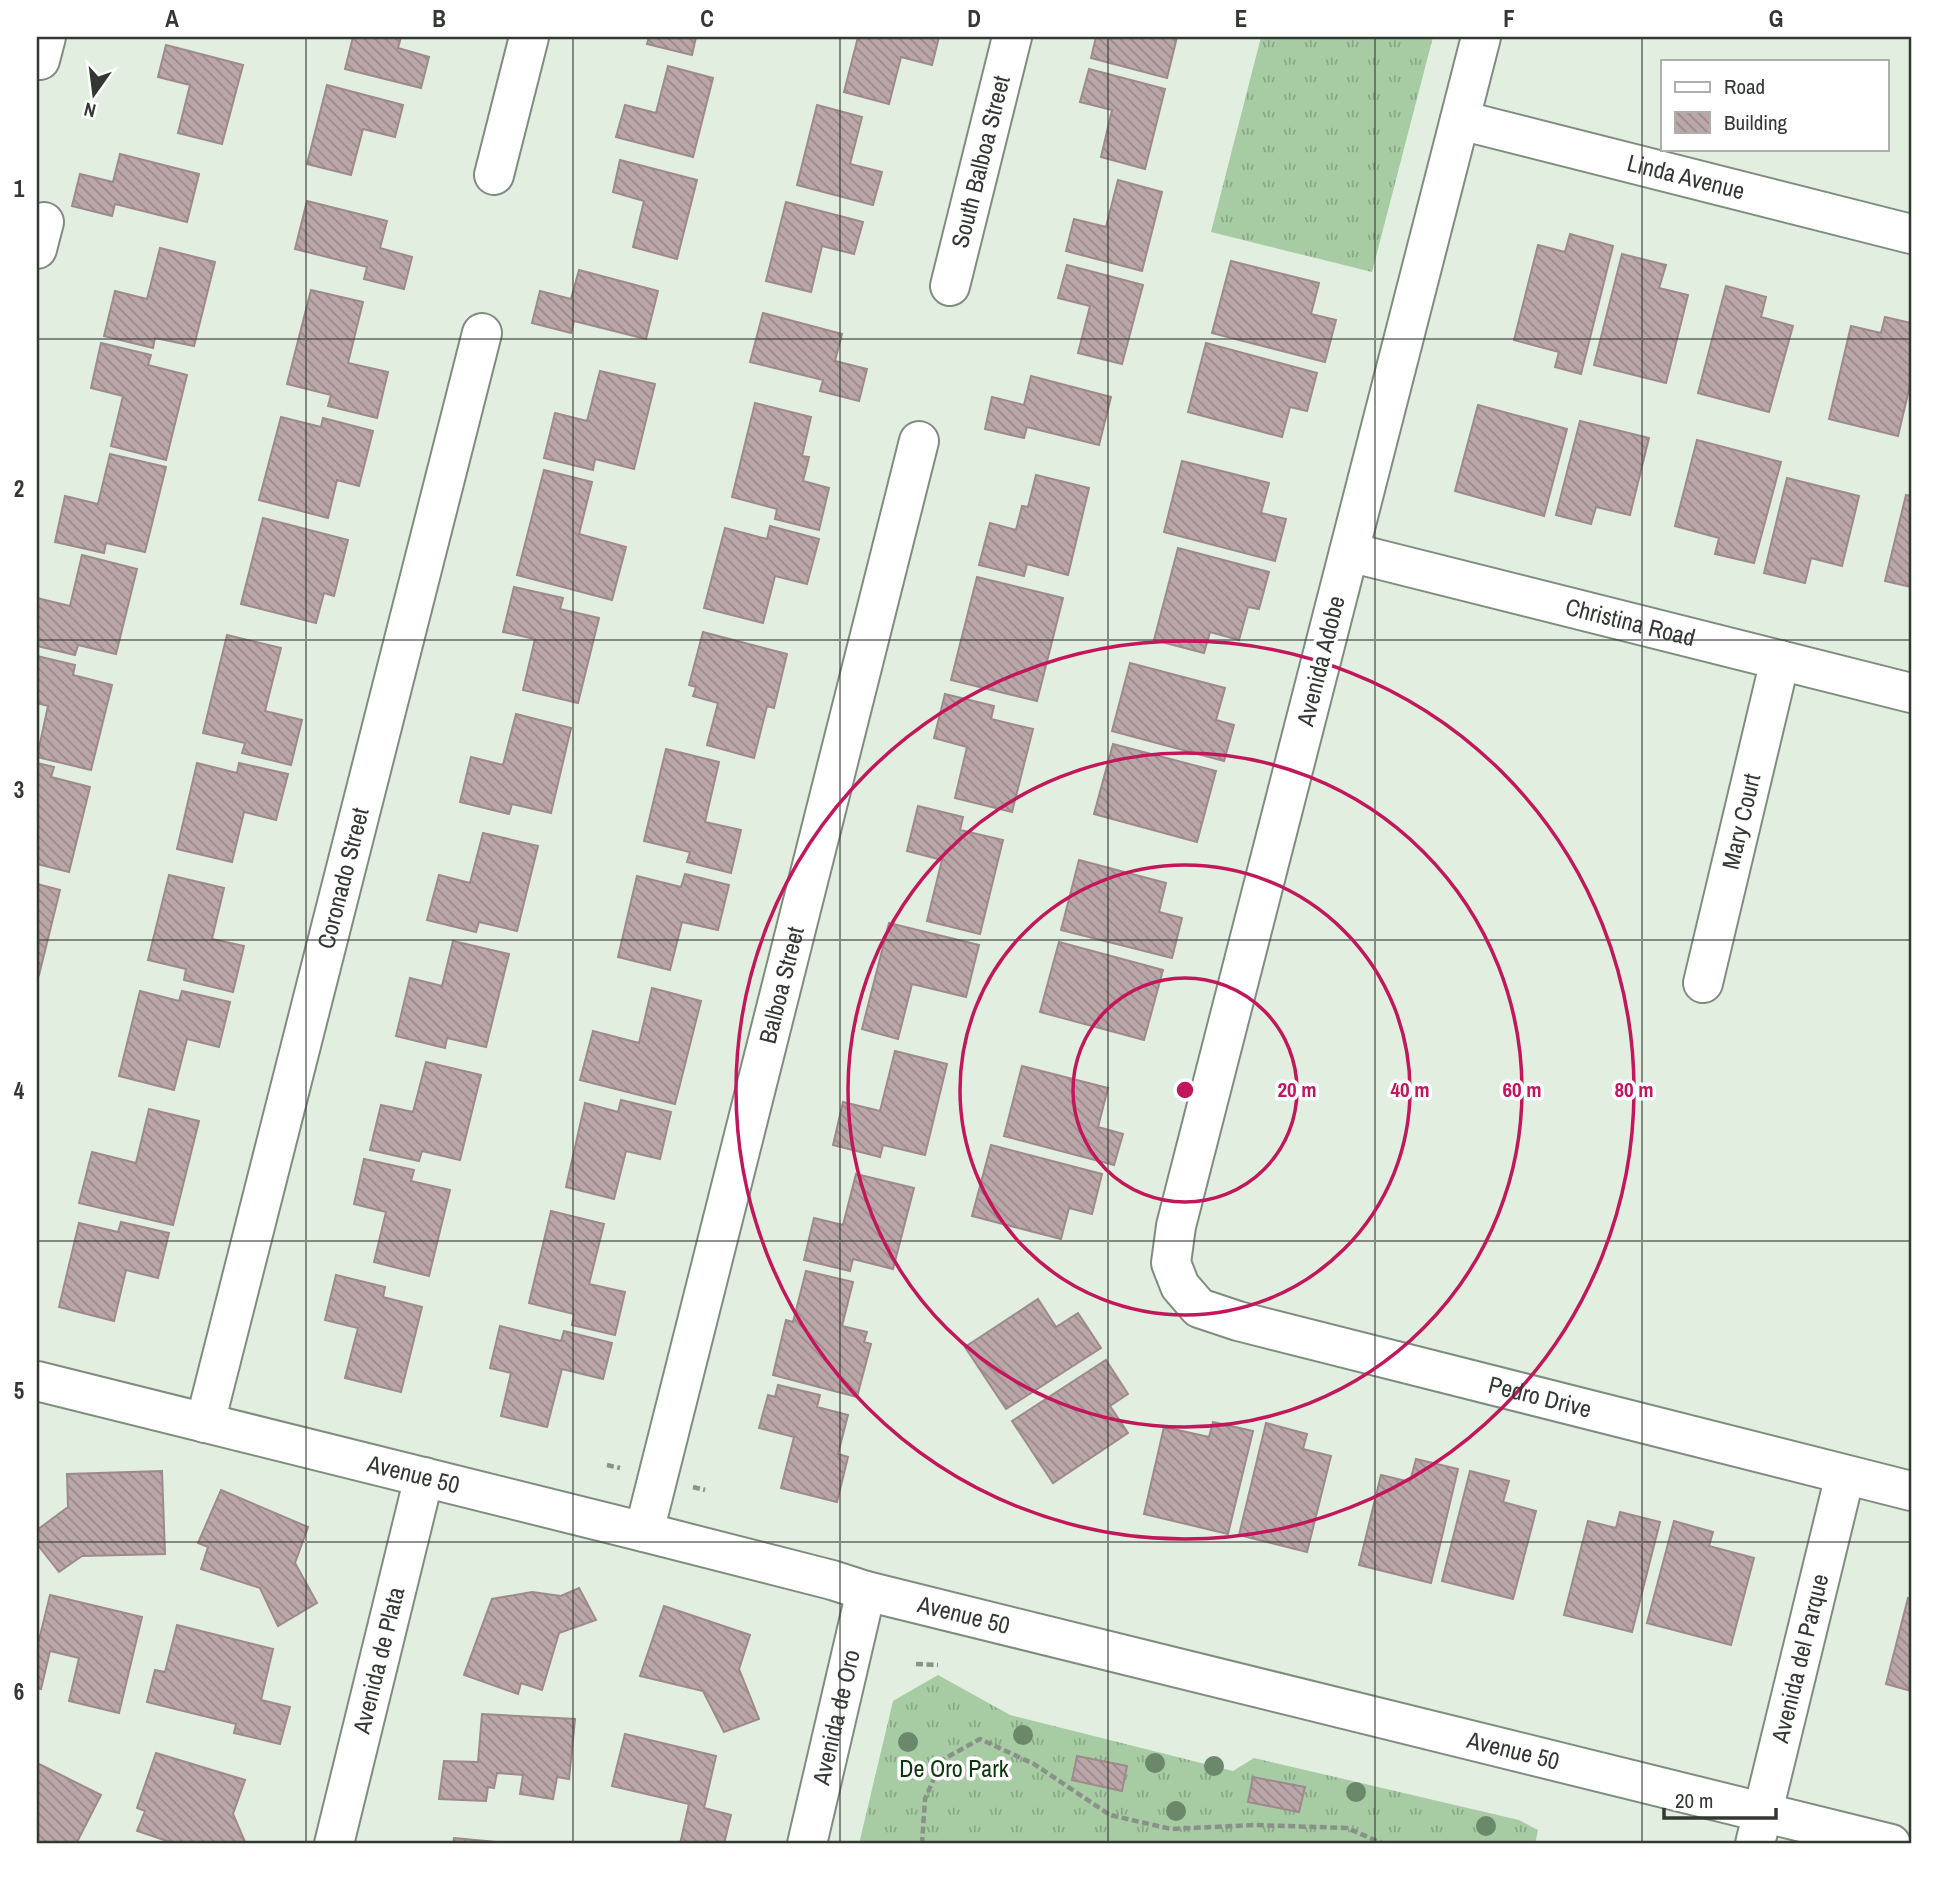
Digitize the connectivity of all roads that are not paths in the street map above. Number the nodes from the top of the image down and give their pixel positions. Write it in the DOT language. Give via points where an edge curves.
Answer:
graph roads {
  1 [pos="529,37"];
  2 [pos="1012,37"];
  3 [pos="1481,37"];
  4 [pos="1460,120"];
  5 [pos="494,176"];
  6 [pos="1911,234"];
  7 [pos="950,286"];
  8 [pos="482,333"];
  9 [pos="919,441"];
  10 [pos="1349,552"];
  11 [pos="1780,660"];
  12 [pos="1911,693"];
  13 [pos="1703,984"];
  14 [pos="1180,1286"];
  15 [pos="37,1381"];
  16 [pos="205,1423"];
  17 [pos="1845,1475"];
  18 [pos="424,1477"];
  19 [pos="1911,1491"];
  20 [pos="644,1532"];
  21 [pos="866,1591"];
  22 [pos="1758,1829"];
  23 [pos="334,1844"];
  24 [pos="807,1844"];
  25 [pos="1891,1844"];
  1 -- 5 [label="street"];
  2 -- 7 [label="street, South Balboa Street"];
  3 -- 4 [label="street, Avenida Adobe"];
  4 -- 6 [label="street, Linda Avenue"];
  4 -- 10 [label="street, Avenida Adobe"];
  8 -- 16 [label="street, Coronado Street"];
  9 -- 20 [label="street, Balboa Street"];
  10 -- 11 [label="street, Christina Road"];
  10 -- 14 [label="street, Avenida Adobe" via="1176,1226 1171,1263"];
  11 -- 12 [label="street, Christina Road"];
  11 -- 13 [label="street, Mary Court"];
  14 -- 17 [label="street, Pedro Drive" via="1199,1308 1238,1321"];
  15 -- 16 [label="street, Avenue 50"];
  16 -- 18 [label="street, Avenue 50"];
  17 -- 19 [label="street, Pedro Drive"];
  17 -- 22 [label="street, Avenida del Parque"];
  18 -- 20 [label="street, Avenue 50"];
  18 -- 23 [label="street, Avenida de Plata"];
  20 -- 21 [label="street, Avenue 50"];
  21 -- 22 [label="street, Avenue 50"];
  21 -- 24 [label="street, Avenida de Oro"];
  22 -- 25 [label="street, Avenue 50"];
}
